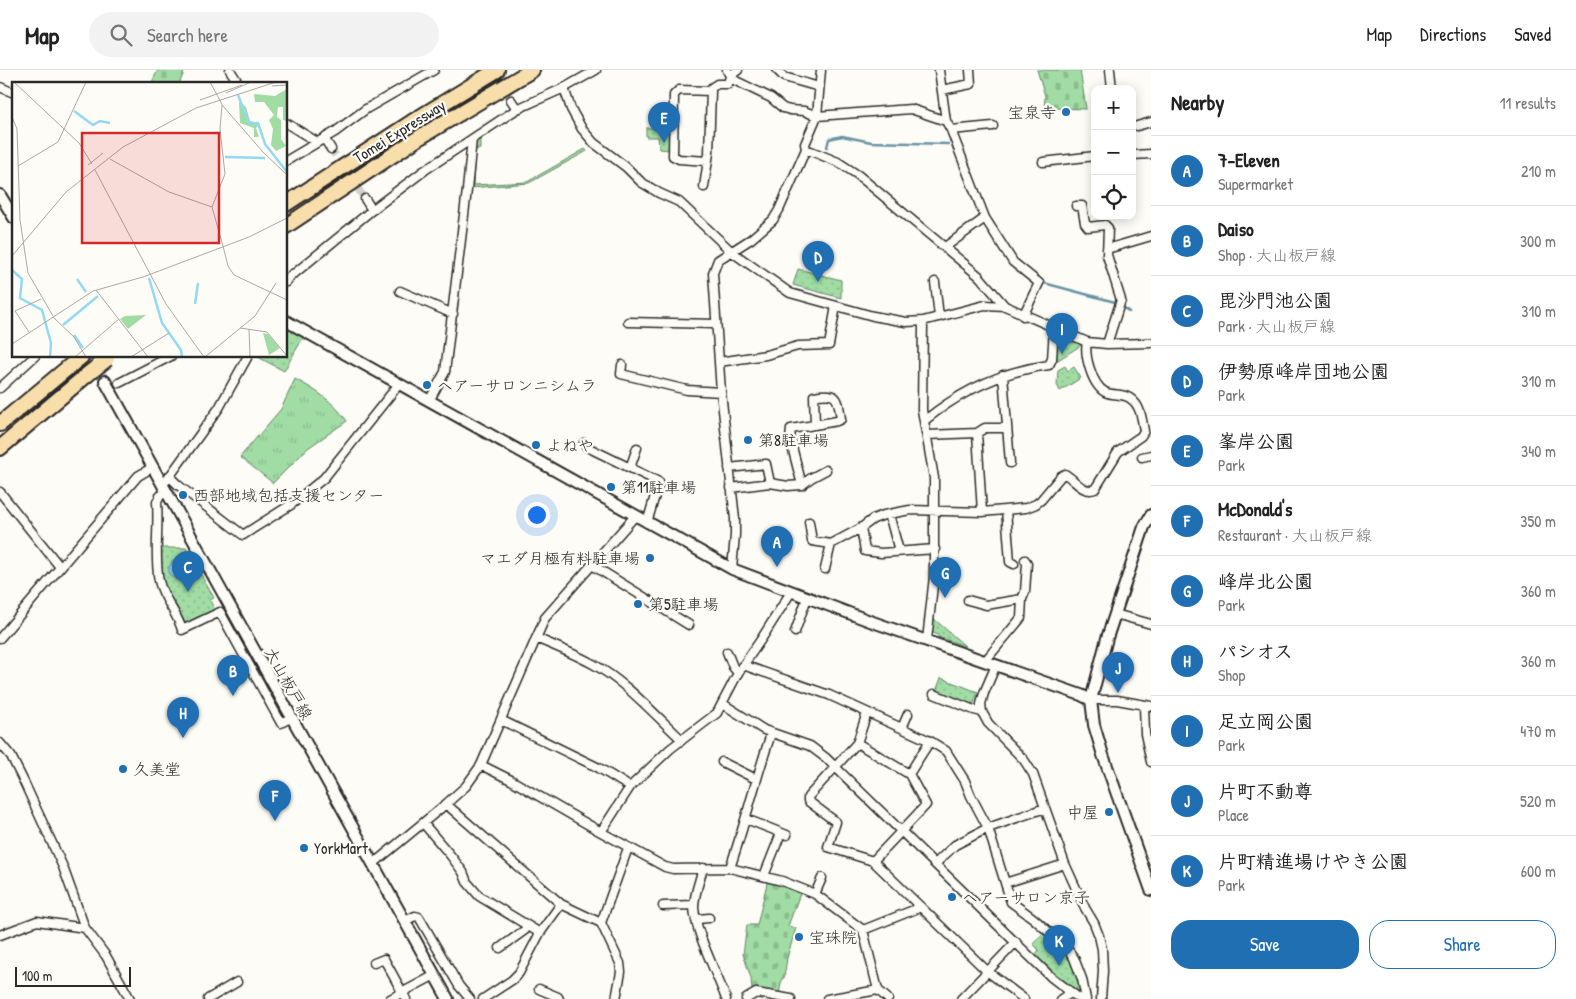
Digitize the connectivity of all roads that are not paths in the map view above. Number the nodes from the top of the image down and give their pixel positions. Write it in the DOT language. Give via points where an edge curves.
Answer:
graph roads {
  1 [pos="230,70"];
  2 [pos="434,70"];
  3 [pos="497,70"];
  4 [pos="532,70"];
  5 [pos="596,70"];
  6 [pos="738,70"];
  7 [pos="777,70"];
  8 [pos="821,70"];
  9 [pos="939,70"];
  10 [pos="970,70"];
  11 [pos="1110,70"];
  12 [pos="728,73"];
  13 [pos="238,82"];
  14 [pos="1112,85"];
  15 [pos="0,86"];
  16 [pos="819,87"];
  17 [pos="564,88"];
  18 [pos="942,90"];
  19 [pos="711,91"];
  20 [pos="12,92"];
  21 [pos="511,100"];
  22 [pos="517,110"];
  23 [pos="817,116"];
  24 [pos="946,121"];
  25 [pos="1151,122"];
  26 [pos="288,124"];
  27 [pos="993,126"];
  28 [pos="1137,126"];
  29 [pos="951,130"];
  30 [pos="321,140"];
  31 [pos="472,140"];
  32 [pos="332,149"];
  33 [pos="806,149"];
  34 [pos="1151,154"];
  35 [pos="1136,155"];
  36 [pos="1091,156"];
  37 [pos="288,160"];
  38 [pos="708,161"];
  39 [pos="1043,162"];
  40 [pos="704,187"];
  41 [pos="0,195"];
  42 [pos="365,199"];
  43 [pos="288,203"];
  44 [pos="1082,206"];
  45 [pos="372,210"];
  46 [pos="12,214"];
  47 [pos="985,218"];
  48 [pos="288,225"];
  49 [pos="1147,235"];
  50 [pos="945,248"];
  51 [pos="1107,249"];
  52 [pos="732,252"];
  53 [pos="288,279"];
  54 [pos="935,282"];
  55 [pos="400,290"];
  56 [pos="836,306"];
  57 [pos="1005,306"];
  58 [pos="453,314"];
  59 [pos="1023,316"];
  60 [pos="939,317"];
  61 [pos="923,321"];
  62 [pos="288,322"];
  63 [pos="632,324"];
  64 [pos="716,324"];
  65 [pos="1054,328"];
  66 [pos="1087,342"];
  67 [pos="1151,343"];
  68 [pos="1107,344"];
  69 [pos="33,358"];
  70 [pos="80,358"];
  71 [pos="108,358"];
  72 [pos="166,358"];
  73 [pos="247,358"];
  74 [pos="719,362"];
  75 [pos="622,365"];
  76 [pos="1003,375"];
  77 [pos="105,381"];
  78 [pos="120,383"];
  79 [pos="399,384"];
  80 [pos="0,388"];
  81 [pos="721,392"];
  82 [pos="429,401"];
  83 [pos="924,421"];
  84 [pos="0,424"];
  85 [pos="815,424"];
  86 [pos="1007,428"];
  87 [pos="1148,431"];
  88 [pos="977,432"];
  89 [pos="927,435"];
  90 [pos="584,443"];
  91 [pos="0,448"];
  92 [pos="637,448"];
  93 [pos="1010,463"];
  94 [pos="153,468"];
  95 [pos="630,468"];
  96 [pos="729,468"];
  97 [pos="826,470"];
  98 [pos="169,476"];
  99 [pos="770,482"];
  100 [pos="802,485"];
  101 [pos="731,488"];
  102 [pos="164,489"];
  103 [pos="0,492"];
  104 [pos="1006,510"];
  105 [pos="934,511"];
  106 [pos="982,512"];
  107 [pos="888,514"];
  108 [pos="1151,515"];
  109 [pos="635,516"];
  110 [pos="809,522"];
  111 [pos="648,523"];
  112 [pos="861,528"];
  113 [pos="831,544"];
  114 [pos="934,549"];
  115 [pos="899,551"];
  116 [pos="1025,560"];
  117 [pos="1014,564"];
  118 [pos="592,565"];
  119 [pos="60,568"];
  120 [pos="732,569"];
  121 [pos="825,569"];
  122 [pos="791,592"];
  123 [pos="807,598"];
  124 [pos="1022,599"];
  125 [pos="968,600"];
  126 [pos="1115,614"];
  127 [pos="1151,624"];
  128 [pos="689,626"];
  129 [pos="795,632"];
  130 [pos="0,638"];
  131 [pos="536,638"];
  132 [pos="926,640"];
  133 [pos="727,652"];
  134 [pos="985,661"];
  135 [pos="743,665"];
  136 [pos="996,665"];
  137 [pos="738,673"];
  138 [pos="934,694"];
  139 [pos="1091,700"];
  140 [pos="723,704"];
  141 [pos="1147,706"];
  142 [pos="982,712"];
  143 [pos="867,713"];
  144 [pos="908,714"];
  145 [pos="292,718"];
  146 [pos="501,720"];
  147 [pos="902,728"];
  148 [pos="771,734"];
  149 [pos="682,740"];
  150 [pos="930,740"];
  151 [pos="0,743"];
  152 [pos="857,743"];
  153 [pos="722,762"];
  154 [pos="1151,762"];
  155 [pos="481,765"];
  156 [pos="835,766"];
  157 [pos="909,774"];
  158 [pos="756,779"];
  159 [pos="630,787"];
  160 [pos="446,804"];
  161 [pos="1045,808"];
  162 [pos="746,819"];
  163 [pos="423,823"];
  164 [pos="988,828"];
  165 [pos="902,831"];
  166 [pos="601,832"];
  167 [pos="628,848"];
  168 [pos="873,861"];
  169 [pos="373,864"];
  170 [pos="935,864"];
  171 [pos="1065,864"];
  172 [pos="702,868"];
  173 [pos="730,868"];
  174 [pos="764,876"];
  175 [pos="822,878"];
  176 [pos="1005,883"];
  177 [pos="1151,890"];
  178 [pos="815,894"];
  179 [pos="562,904"];
  180 [pos="663,906"];
  181 [pos="694,906"];
  182 [pos="921,907"];
  183 [pos="709,918"];
  184 [pos="696,919"];
  185 [pos="405,921"];
  186 [pos="601,923"];
  187 [pos="527,926"];
  188 [pos="85,928"];
  189 [pos="863,930"];
  190 [pos="540,933"];
  191 [pos="0,935"];
  192 [pos="1016,942"];
  193 [pos="500,948"];
  194 [pos="374,964"];
  195 [pos="987,971"];
  196 [pos="435,975"];
  197 [pos="237,982"];
  198 [pos="538,989"];
  199 [pos="878,990"];
  200 [pos="1072,993"];
  201 [pos="404,996"];
  202 [pos="130,999"];
  203 [pos="208,999"];
  204 [pos="390,999"];
  205 [pos="448,999"];
  206 [pos="470,999"];
  207 [pos="483,999"];
  208 [pos="559,999"];
  209 [pos="616,999"];
  210 [pos="726,999"];
  211 [pos="746,999"];
  212 [pos="791,999"];
  213 [pos="827,999"];
  214 [pos="888,999"];
  215 [pos="962,999"];
  216 [pos="1024,999"];
  217 [pos="1062,999"];
  218 [pos="1080,999"];
  219 [pos="1086,999"];
  220 [pos="1101,999"];
  1 -- 13 [label="street"];
  2 -- 30 [label="street" via="366,109"];
  3 -- 43 [label="highway, Tomei Expressway"];
  4 -- 48 [label="highway, Tomei Expressway" via="420,137"];
  5 -- 17 [label="street"];
  6 -- 12 [label="street"];
  7 -- 16 [label="street" via="784,77"];
  8 -- 16 [label="street"];
  9 -- 18 [label="street"];
  10 -- 18 [label="street" via="971,84"];
  11 -- 14 [label="street"];
  12 -- 19 [label="street" via="728,84 717,84"];
  12 -- 23 [label="street" via="783,108"];
  15 -- 20 [label="street"];
  16 -- 23 [label="street"];
  17 -- 22 [label="street"];
  17 -- 52 [label="street" via="582,129 594,143 626,166 641,182 679,202"];
  18 -- 24 [label="street"];
  19 -- 38 [label="street"];
  19 -- 38 [label="street" via="679,90 674,95 673,156"];
  21 -- 22 [label="street"];
  22 -- 31 [label="street"];
  23 -- 24 [label="street" via="911,109"];
  23 -- 33 [label="street" via="805,144"];
  24 -- 29 [label="street"];
  25 -- 28 [label="street"];
  26 -- 30 [label="street"];
  27 -- 29 [label="street"];
  29 -- 47 [label="street"];
  30 -- 32 [label="street"];
  30 -- 37 [label="street"];
  31 -- 45 [label="street"];
  31 -- 58 [label="street"];
  33 -- 50 [label="street" via="849,168"];
  33 -- 52 [label="street" via="776,214 759,233"];
  34 -- 35 [label="street"];
  36 -- 39 [label="street"];
  38 -- 40 [label="street"];
  41 -- 46 [label="street"];
  42 -- 45 [label="street"];
  44 -- 51 [label="street" via="1088,227 1108,228"];
  45 -- 53 [label="street"];
  47 -- 50 [label="street"];
  47 -- 59 [label="street" via="1014,262 1039,282"];
  49 -- 51 [label="street"];
  50 -- 57 [label="street" via="978,276"];
  51 -- 68 [label="street" via="1121,300"];
  52 -- 56 [label="street" via="790,293"];
  52 -- 64 [label="street" via="718,260 713,273"];
  54 -- 60 [label="street"];
  55 -- 58 [label="street"];
  56 -- 61 [label="street" via="899,322"];
  56 -- 74 [label="street" via="829,345 801,346"];
  57 -- 59 [label="street"];
  57 -- 60 [label="street" via="985,305"];
  58 -- 82 [label="street" via="446,372"];
  59 -- 65 [label="street"];
  60 -- 61 [label="street"];
  61 -- 83 [label="street"];
  62 -- 79 [label="street"];
  63 -- 64 [label="street"];
  64 -- 74 [label="street"];
  65 -- 66 [label="street"];
  65 -- 76 [label="street" via="1049,365"];
  66 -- 68 [label="street"];
  66 -- 87 [label="street" via="1096,383 1104,392 1132,399"];
  67 -- 68 [label="street"];
  69 -- 80 [label="street"];
  70 -- 84 [label="highway"];
  71 -- 91 [label="highway, bridge"];
  72 -- 78 [label="street"];
  73 -- 98 [label="street" via="219,408"];
  74 -- 81 [label="street"];
  75 -- 81 [label="street" via="621,374 687,390"];
  76 -- 83 [label="street" via="961,394"];
  76 -- 86 [label="street"];
  77 -- 94 [label="street, 大山板戸線"];
  79 -- 82 [label="street"];
  79 -- 98 [label="street" via="324,478 298,500 243,535"];
  81 -- 96 [label="street"];
  82 -- 109 [label="street"];
  83 -- 89 [label="street"];
  85 -- 85 [label="street" via="840,419 836,397 814,396"];
  85 -- 100 [label="street" via="791,429 790,439"];
  86 -- 88 [label="street" via="985,428"];
  86 -- 93 [label="street"];
  87 -- 104 [label="street" via="1118,452 1095,489 1086,490 1065,474 1036,504"];
  88 -- 89 [label="street"];
  88 -- 106 [label="street"];
  89 -- 105 [label="street" via="934,478"];
  90 -- 95 [label="street"];
  92 -- 95 [label="street"];
  94 -- 102 [label="street, 大山板戸線"];
  94 -- 119 [label="street" via="138,476"];
  95 -- 111 [label="street" via="659,482"];
  96 -- 99 [label="street" via="766,464"];
  96 -- 101 [label="street"];
  97 -- 100 [label="street"];
  98 -- 102 [label="street"];
  99 -- 100 [label="street"];
  99 -- 101 [label="street"];
  101 -- 120 [label="street" via="735,535"];
  102 -- 145 [label="street, 大山板戸線"];
  102 -- 145 [label="street" via="157,502 159,581 182,630 220,612 281,723"];
  103 -- 119 [label="street"];
  104 -- 106 [label="street"];
  104 -- 117 [label="street" via="1010,562"];
  105 -- 106 [label="street"];
  105 -- 107 [label="street" via="910,510"];
  105 -- 114 [label="street"];
  107 -- 112 [label="street"];
  107 -- 115 [label="street"];
  108 -- 126 [label="street"];
  109 -- 111 [label="street"];
  109 -- 118 [label="street"];
  110 -- 113 [label="street" via="812,541"];
  111 -- 120 [label="street"];
  112 -- 113 [label="street"];
  112 -- 115 [label="street" via="865,551"];
  113 -- 121 [label="street"];
  114 -- 115 [label="street"];
  114 -- 132 [label="street" via="933,597"];
  116 -- 124 [label="street" via="1026,592"];
  118 -- 128 [label="street"];
  118 -- 131 [label="street" via="545,618"];
  119 -- 130 [label="street"];
  120 -- 122 [label="street"];
  122 -- 123 [label="street"];
  122 -- 135 [label="street"];
  123 -- 129 [label="street"];
  123 -- 132 [label="street"];
  124 -- 125 [label="street" via="986,605"];
  124 -- 134 [label="street" via="1021,618"];
  126 -- 127 [label="street"];
  126 -- 139 [label="street"];
  131 -- 146 [label="street"];
  131 -- 149 [label="street" via="594,664 643,703"];
  132 -- 134 [label="street"];
  133 -- 137 [label="street"];
  134 -- 136 [label="street"];
  135 -- 137 [label="street"];
  135 -- 143 [label="street" via="822,692"];
  136 -- 139 [label="street"];
  136 -- 142 [label="street" via="984,693"];
  137 -- 140 [label="street"];
  138 -- 142 [label="street"];
  139 -- 141 [label="street" via="1117,700"];
  139 -- 177 [label="street" via="1103,755"];
  140 -- 148 [label="street"];
  140 -- 149 [label="street" via="717,714"];
  141 -- 154 [label="street" via="1145,734"];
  142 -- 161 [label="street" via="988,723 1024,760 1033,774"];
  143 -- 147 [label="street"];
  143 -- 152 [label="street"];
  144 -- 147 [label="street"];
  145 -- 169 [label="street, 大山板戸線"];
  146 -- 155 [label="street"];
  146 -- 159 [label="street" via="599,768"];
  147 -- 150 [label="street"];
  148 -- 156 [label="street" via="810,746"];
  148 -- 158 [label="street"];
  149 -- 159 [label="street"];
  150 -- 157 [label="street"];
  150 -- 164 [label="street" via="946,751 966,781"];
  151 -- 188 [label="street" via="11,756 24,782 63,868"];
  152 -- 156 [label="street"];
  152 -- 157 [label="street"];
  153 -- 158 [label="street"];
  155 -- 160 [label="street" via="466,786"];
  155 -- 166 [label="street"];
  156 -- 165 [label="street"];
  156 -- 168 [label="street" via="808,801 836,822 828,847"];
  157 -- 165 [label="street" via="926,805"];
  158 -- 162 [label="street"];
  159 -- 166 [label="street"];
  160 -- 163 [label="street"];
  160 -- 179 [label="street"];
  161 -- 164 [label="street"];
  161 -- 171 [label="street"];
  162 -- 173 [label="street"];
  162 -- 174 [label="street" via="784,834"];
  163 -- 169 [label="street"];
  163 -- 187 [label="street" via="479,896"];
  164 -- 170 [label="street" via="955,844"];
  164 -- 176 [label="street"];
  165 -- 168 [label="street"];
  165 -- 170 [label="street"];
  166 -- 167 [label="street"];
  167 -- 172 [label="street" via="664,867"];
  167 -- 186 [label="street"];
  168 -- 182 [label="street"];
  169 -- 185 [label="street, 大山板戸線"];
  170 -- 192 [label="street"];
  171 -- 176 [label="street"];
  171 -- 220 [label="street" via="1099,936 1103,972"];
  172 -- 173 [label="street"];
  172 -- 181 [label="street"];
  173 -- 174 [label="street"];
  174 -- 178 [label="street"];
  175 -- 178 [label="street"];
  176 -- 219 [label="street" via="1011,902 1066,947 1074,958"];
  178 -- 189 [label="street"];
  179 -- 186 [label="street"];
  179 -- 190 [label="street"];
  180 -- 181 [label="street"];
  181 -- 184 [label="street"];
  182 -- 189 [label="street"];
  182 -- 195 [label="street"];
  183 -- 184 [label="street"];
  184 -- 210 [label="street"];
  185 -- 196 [label="street, 大山板戸線"];
  185 -- 206 [label="street" via="420,917 459,986"];
  186 -- 209 [label="street" via="620,963"];
  187 -- 190 [label="street"];
  187 -- 193 [label="street"];
  188 -- 191 [label="street" via="37,921"];
  188 -- 202 [label="street" via="106,956"];
  189 -- 199 [label="street"];
  190 -- 207 [label="street" via="516,977"];
  192 -- 195 [label="street"];
  192 -- 200 [label="street"];
  194 -- 201 [label="street" via="388,957"];
  195 -- 215 [label="street"];
  195 -- 216 [label="street"];
  196 -- 201 [label="street"];
  196 -- 205 [label="street, 大山板戸線"];
  197 -- 203 [label="street"];
  198 -- 208 [label="street"];
  199 -- 213 [label="street"];
  199 -- 214 [label="street"];
  200 -- 217 [label="street"];
  200 -- 218 [label="street"];
  201 -- 204 [label="street"];
  211 -- 212 [label="street" via="756,994"];
}
